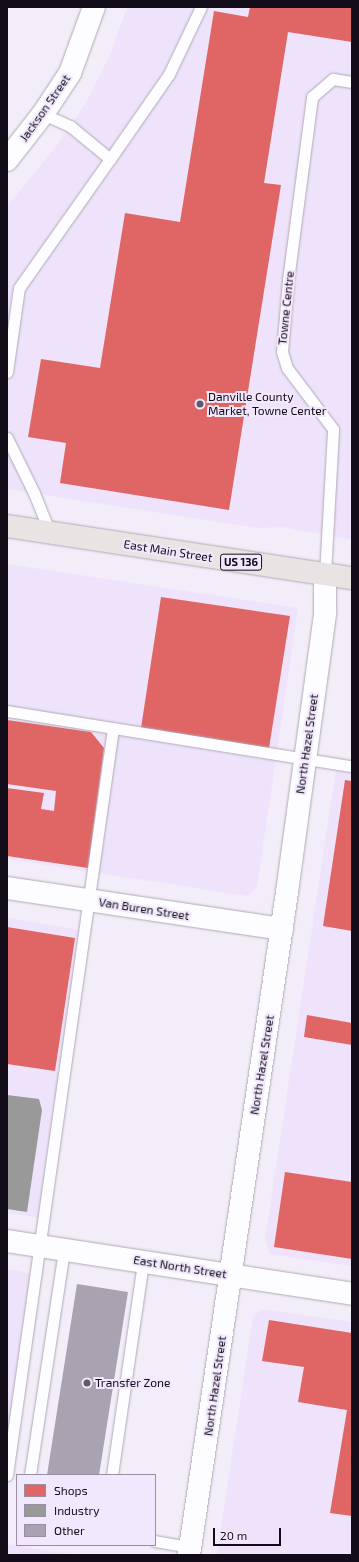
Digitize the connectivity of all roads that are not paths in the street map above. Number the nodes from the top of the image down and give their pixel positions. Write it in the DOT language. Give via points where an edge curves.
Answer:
graph roads {
  1 [pos="94,7"];
  2 [pos="201,7"];
  3 [pos="352,82"];
  4 [pos="43,114"];
  5 [pos="110,159"];
  6 [pos="7,160"];
  7 [pos="7,372"];
  8 [pos="7,438"];
  9 [pos="7,526"];
  10 [pos="50,533"];
  11 [pos="325,574"];
  12 [pos="352,578"];
  13 [pos="7,711"];
  14 [pos="112,728"];
  15 [pos="305,758"];
  16 [pos="352,766"];
  17 [pos="7,888"];
  18 [pos="89,900"];
  19 [pos="282,930"];
  20 [pos="7,1241"];
  21 [pos="39,1246"];
  22 [pos="64,1249"];
  23 [pos="143,1262"];
  24 [pos="231,1276"];
  25 [pos="352,1294"];
  26 [pos="30,1474"];
  27 [pos="112,1474"];
  28 [pos="7,1475"];
  29 [pos="156,1541"];
  30 [pos="190,1551"];
  1 -- 4 [label="street, Jackson Street" via="70,73"];
  2 -- 5 [label="lane" via="169,74"];
  3 -- 11 [label="lane, Towne Centre" via="333,79 312,97 288,280 282,352 287,368 333,429"];
  4 -- 5 [label="lane" via="70,126"];
  4 -- 6 [label="street, Jackson Street"];
  5 -- 7 [label="lane" via="19,288"];
  8 -- 10 [label="lane"];
  9 -- 10 [label="main road, East Main Street / US 136"];
  10 -- 11 [label="main road, East Main Street / US 136"];
  11 -- 12 [label="main road, East Main Street / US 136"];
  11 -- 15 [label="street, North Hazel Street" via="325,613"];
  13 -- 14 [label="lane"];
  14 -- 15 [label="lane"];
  14 -- 18 [label="lane"];
  15 -- 16 [label="lane"];
  15 -- 19 [label="street, North Hazel Street"];
  17 -- 18 [label="street, Van Buren Street"];
  18 -- 19 [label="street, Van Buren Street"];
  18 -- 21 [label="lane"];
  19 -- 24 [label="street, North Hazel Street"];
  20 -- 21 [label="street, East North Street"];
  21 -- 22 [label="street, East North Street"];
  21 -- 28 [label="lane"];
  22 -- 23 [label="street, East North Street"];
  22 -- 26 [label="lane"];
  23 -- 24 [label="street, East North Street"];
  23 -- 27 [label="lane"];
  24 -- 25 [label="street, East North Street"];
  24 -- 30 [label="street, North Hazel Street"];
  29 -- 30 [label="lane"];
}
